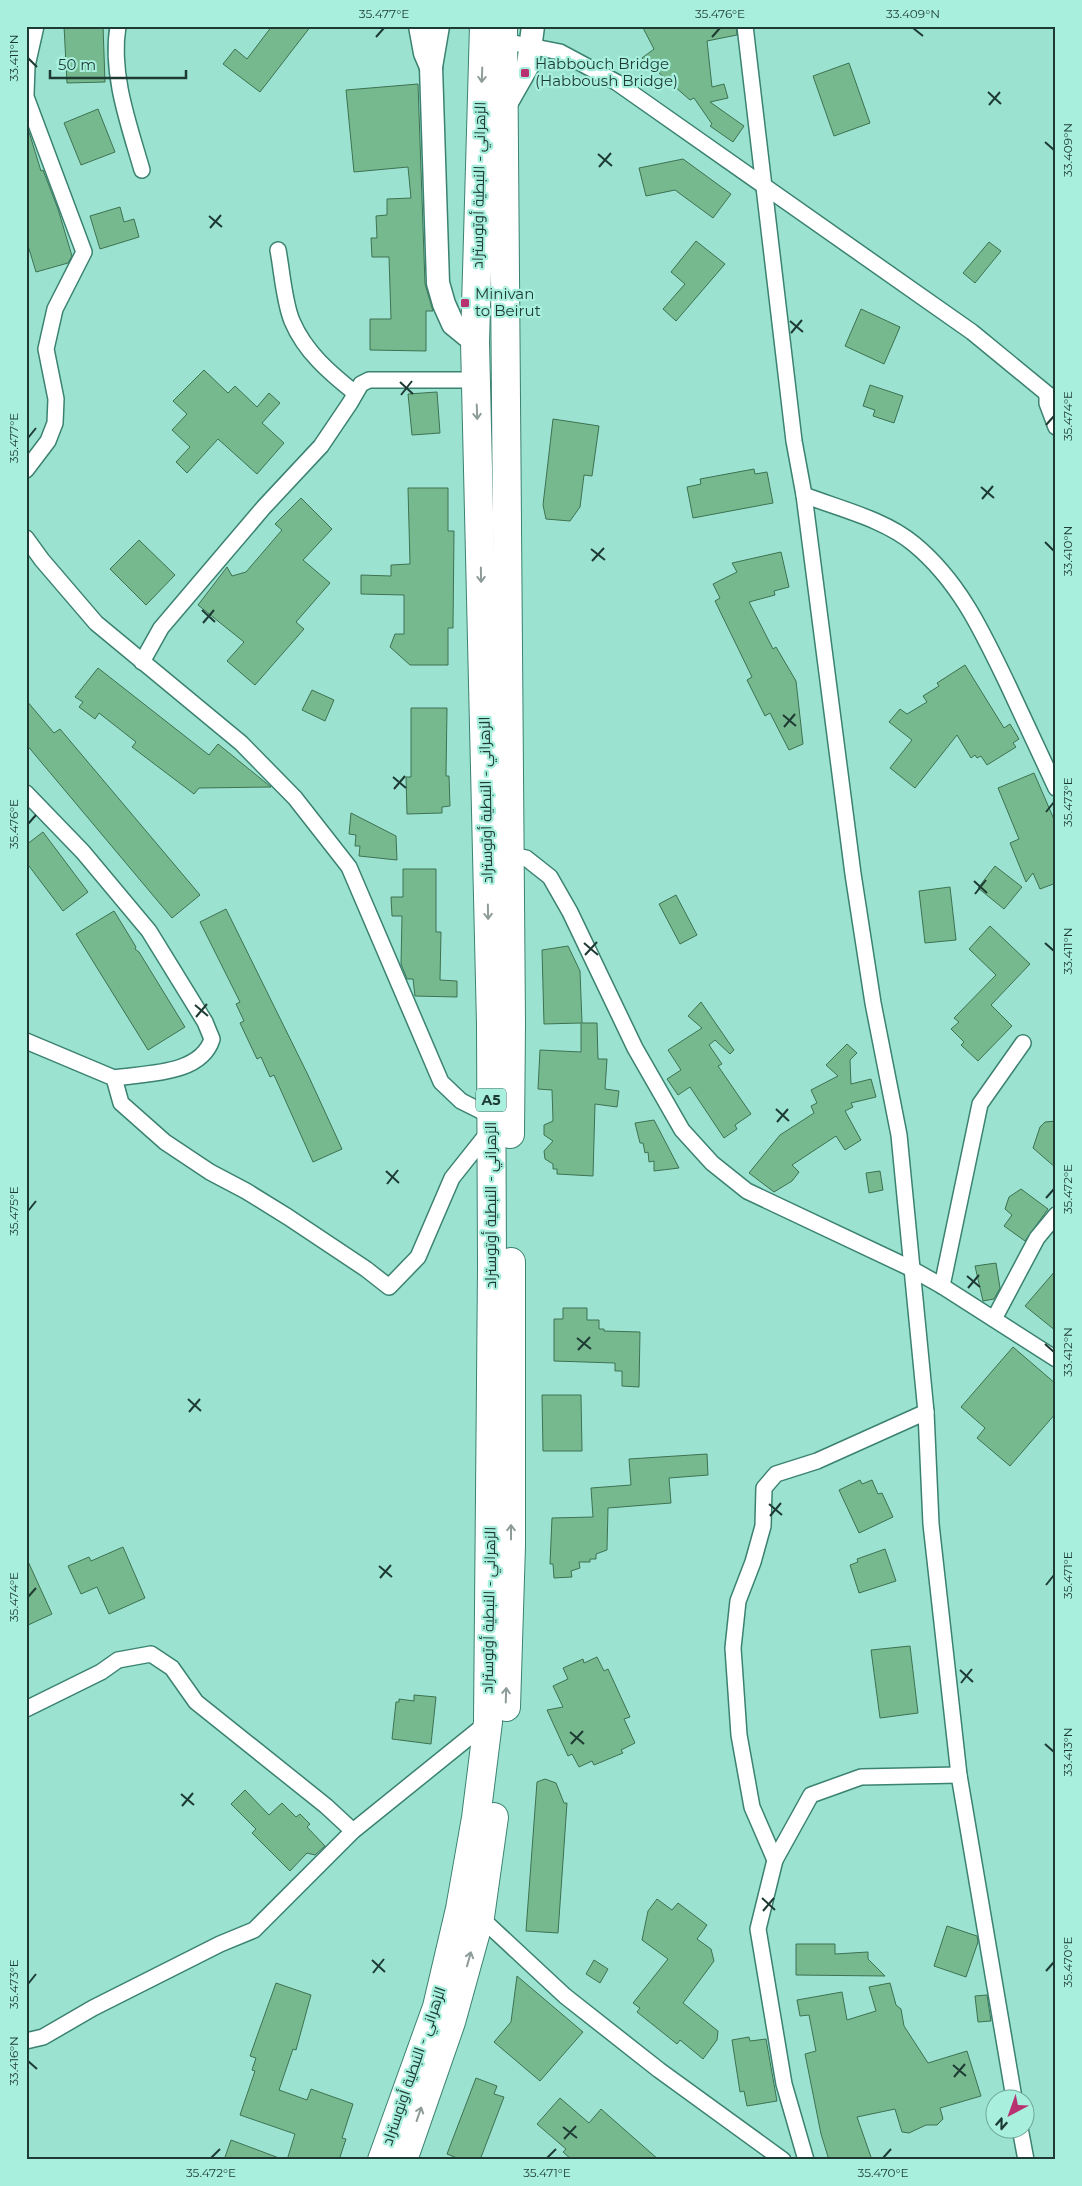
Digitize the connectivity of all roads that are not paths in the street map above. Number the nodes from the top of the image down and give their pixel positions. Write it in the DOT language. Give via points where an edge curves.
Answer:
graph roads {
  1 [pos="36,26"];
  2 [pos="118,26"];
  3 [pos="420,26"];
  4 [pos="438,26"];
  5 [pos="746,26"];
  6 [pos="496,31"];
  7 [pos="532,37"];
  8 [pos="431,67"];
  9 [pos="26,96"];
  10 [pos="503,110"];
  11 [pos="142,170"];
  12 [pos="764,185"];
  13 [pos="278,250"];
  14 [pos="475,342"];
  15 [pos="476,380"];
  16 [pos="355,393"];
  17 [pos="1051,397"];
  18 [pos="1056,427"];
  19 [pos="26,470"];
  20 [pos="804,495"];
  21 [pos="26,538"];
  22 [pos="142,662"];
  23 [pos="1056,788"];
  24 [pos="26,793"];
  25 [pos="509,855"];
  26 [pos="501,1024"];
  27 [pos="26,1041"];
  28 [pos="1023,1043"];
  29 [pos="114,1078"];
  30 [pos="496,1107"];
  31 [pos="1056,1214"];
  32 [pos="910,1268"];
  33 [pos="942,1286"];
  34 [pos="994,1319"];
  35 [pos="1056,1359"];
  36 [pos="926,1412"];
  37 [pos="26,1708"];
  38 [pos="488,1722"];
  39 [pos="959,1775"];
  40 [pos="353,1831"];
  41 [pos="775,1860"];
  42 [pos="480,1917"];
  43 [pos="26,2041"];
  44 [pos="1012,2088"];
  45 [pos="1022,2138"];
  46 [pos="382,2160"];
  47 [pos="403,2160"];
  48 [pos="783,2160"];
  49 [pos="806,2160"];
  50 [pos="1026,2160"];
  1 -- 9 [label="street" via="27,66"];
  2 -- 11 [label="street" via="115,45 125,111"];
  3 -- 8 [label="main road" via="424,53"];
  4 -- 8 [label="main road"];
  5 -- 12 [label="street"];
  6 -- 7 [label="street"];
  6 -- 10 [label="highway, الزهراني - النبطية أوتوستراد / A5"];
  6 -- 14 [label="highway, الزهراني - النبطية أوتوستراد / A5, one-way"];
  7 -- 10 [label="main road" via="528,65"];
  7 -- 12 [label="street" via="616,82"];
  8 -- 14 [label="main road" via="438,283 453,324"];
  9 -- 19 [label="street" via="84,252 54,309 46,349 56,399 55,423 48,441"];
  10 -- 25 [label="highway, الزهراني - النبطية أوتوستراد / A5"];
  12 -- 17 [label="street" via="972,332"];
  12 -- 20 [label="street" via="794,441"];
  13 -- 16 [label="street" via="292,320 299,333 327,371"];
  14 -- 15 [label="highway, الزهراني - النبطية أوتوستراد / A5"];
  15 -- 16 [label="street" via="369,380 361,384"];
  15 -- 26 [label="highway, الزهراني - النبطية أوتوستراد / A5, one-way"];
  16 -- 22 [label="street" via="321,446 264,507 161,628"];
  17 -- 18 [label="street" via="1047,404"];
  20 -- 23 [label="street" via="883,526 914,544 946,575 984,634"];
  20 -- 32 [label="street" via="853,874 873,1003 899,1135"];
  21 -- 22 [label="street" via="96,623"];
  22 -- 30 [label="street" via="241,743 295,798 349,868 441,1082 460,1101"];
  24 -- 29 [label="street" via="83,852 149,931 205,1022 212,1039 199,1060 176,1068"];
  25 -- 26 [label="highway, الزهراني - النبطية أوتوستراد / A5"];
  25 -- 32 [label="street" via="526,858 550,877 635,1048 682,1130 712,1163 747,1191"];
  26 -- 30 [label="highway, الزهراني - النبطية أوتوستراد / A5"];
  27 -- 29 [label="street"];
  28 -- 33 [label="street" via="980,1104"];
  29 -- 30 [label="street" via="122,1103 172,1147 288,1216 389,1287 418,1257 452,1178"];
  30 -- 38 [label="highway, الزهراني - النبطية أوتوستراد / A5"];
  42 -- 30 [label="highway, الزهراني - النبطية أوتوستراد / A5, one-way" via="505,1734 509,1632 512,1351"];
  31 -- 34 [label="street" via="1038,1238"];
  32 -- 33 [label="street"];
  32 -- 36 [label="street"];
  33 -- 34 [label="street"];
  34 -- 35 [label="street"];
  36 -- 39 [label="street" via="931,1524"];
  36 -- 41 [label="street" via="817,1461 776,1474 764,1488 763,1526 754,1562 738,1601 733,1648 739,1735 752,1807"];
  37 -- 40 [label="street" via="101,1672 118,1660 150,1654 172,1668 196,1702"];
  38 -- 40 [label="street"];
  38 -- 46 [label="highway, الزهراني - النبطية أوتوستراد / A5" via="460,1910 436,2007"];
  39 -- 41 [label="street" via="861,1777 811,1795"];
  39 -- 44 [label="street"];
  40 -- 43 [label="street" via="254,1930 93,2008 42,2037"];
  41 -- 49 [label="street" via="758,1929 784,2084"];
  47 -- 42 [label="highway, الزهراني - النبطية أوتوستراد / A5, one-way" via="451,2022"];
  42 -- 48 [label="street" via="565,1996 659,2070"];
  45 -- 50 [label="street"];
}
